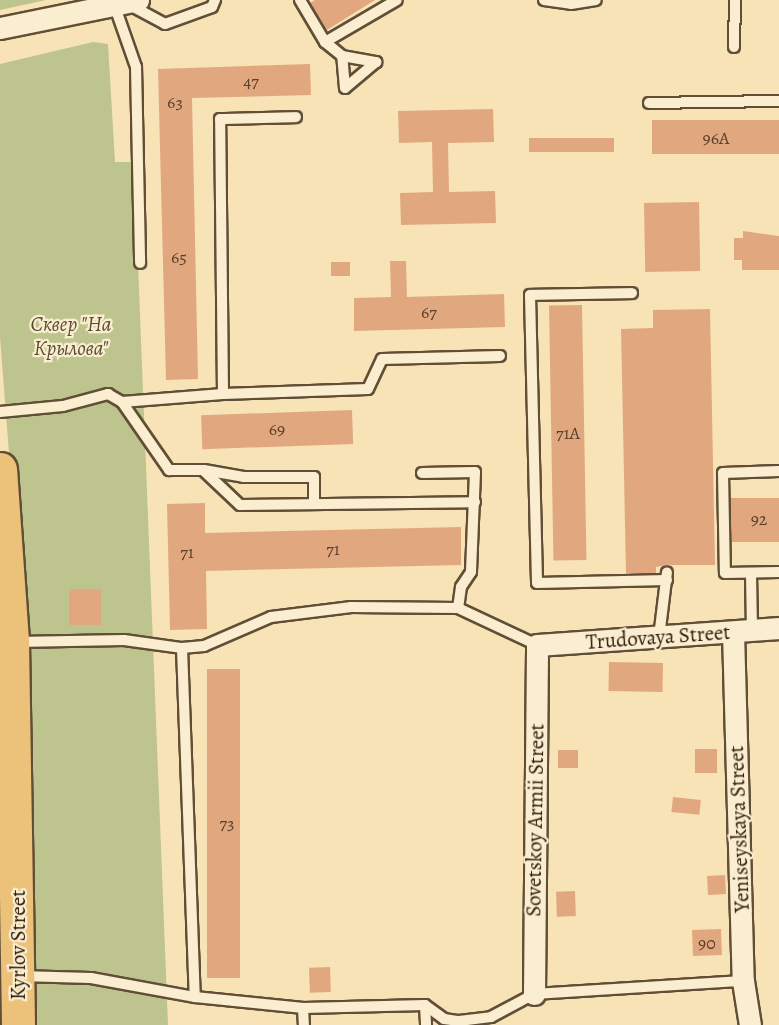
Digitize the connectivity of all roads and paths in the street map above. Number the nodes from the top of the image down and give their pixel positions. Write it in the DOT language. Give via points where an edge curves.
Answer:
graph roads {
  1 [pos="215,0"];
  2 [pos="300,0"];
  3 [pos="397,0"];
  4 [pos="544,0"];
  5 [pos="596,0"];
  6 [pos="735,0"];
  7 [pos="127,4"];
  8 [pos="0,28"];
  9 [pos="325,42"];
  10 [pos="734,47"];
  11 [pos="342,56"];
  12 [pos="779,101"];
  13 [pos="650,104"];
  14 [pos="296,117"];
  15 [pos="141,263"];
  16 [pos="632,293"];
  17 [pos="500,356"];
  18 [pos="223,394"];
  19 [pos="122,402"];
  20 [pos="0,412"];
  21 [pos="0,468"];
  22 [pos="203,470"];
  23 [pos="779,471"];
  24 [pos="422,473"];
  25 [pos="475,502"];
  26 [pos="314,504"];
  27 [pos="779,572"];
  28 [pos="751,573"];
  29 [pos="458,608"];
  30 [pos="779,628"];
  31 [pos="743,631"];
  32 [pos="659,637"];
  33 [pos="12,642"];
  34 [pos="537,645"];
  35 [pos="182,648"];
  36 [pos="18,976"];
  37 [pos="743,981"];
  38 [pos="534,994"];
  39 [pos="195,997"];
  40 [pos="425,1005"];
  41 [pos="303,1008"];
  42 [pos="18,1025"];
  43 [pos="304,1025"];
  44 [pos="426,1025"];
  45 [pos="750,1025"];
  1 -- 7 [label="lane" via="212,7 165,24"];
  2 -- 9 [label="lane"];
  3 -- 9 [label="lane"];
  4 -- 5 [label="lane" via="571,4"];
  6 -- 10 [label="lane"];
  7 -- 8 [label="street"];
  7 -- 15 [label="lane" via="136,67"];
  9 -- 11 [label="lane"];
  12 -- 13 [label="lane"];
  14 -- 18 [label="lane" via="220,119"];
  16 -- 32 [label="lane" via="530,296 537,583 667,576"];
  17 -- 18 [label="lane" via="382,359 368,389"];
  18 -- 19 [label="lane"];
  19 -- 20 [label="lane" via="108,394 63,406"];
  19 -- 22 [label="lane" via="169,470"];
  21 -- 33 [label="main road, Kyrlov Street"];
  22 -- 26 [label="lane" via="240,505"];
  22 -- 26 [label="lane" via="243,477 314,477"];
  23 -- 28 [label="lane" via="723,473 725,573"];
  24 -- 25 [label="lane" via="475,472"];
  25 -- 26 [label="lane"];
  25 -- 29 [label="lane" via="471,572 461,587"];
  27 -- 28 [label="lane"];
  28 -- 31 [label="lane"];
  29 -- 34 [label="lane"];
  29 -- 35 [label="lane" via="323,607 271,617 204,646"];
  30 -- 31 [label="street, Trudovaya Street"];
  31 -- 32 [label="street, Trudovaya Street"];
  31 -- 37 [label="street, Yeniseyskaya Street"];
  32 -- 34 [label="street, Trudovaya Street"];
  33 -- 35 [label="lane" via="124,640"];
  33 -- 36 [label="main road, Kyrlov Street"];
  34 -- 38 [label="street, Sovetskoy Armii Street"];
  35 -- 39 [label="lane"];
  36 -- 39 [label="lane" via="91,978"];
  36 -- 42 [label="main road, Kyrlov Street"];
  37 -- 38 [label="lane"];
  37 -- 45 [label="street, Yeniseyskaya Street"];
  38 -- 40 [label="lane" via="492,1017 475,1021 444,1019"];
  39 -- 41 [label="lane"];
  40 -- 41 [label="lane"];
  40 -- 44 [label="lane"];
  41 -- 43 [label="lane"];
}
